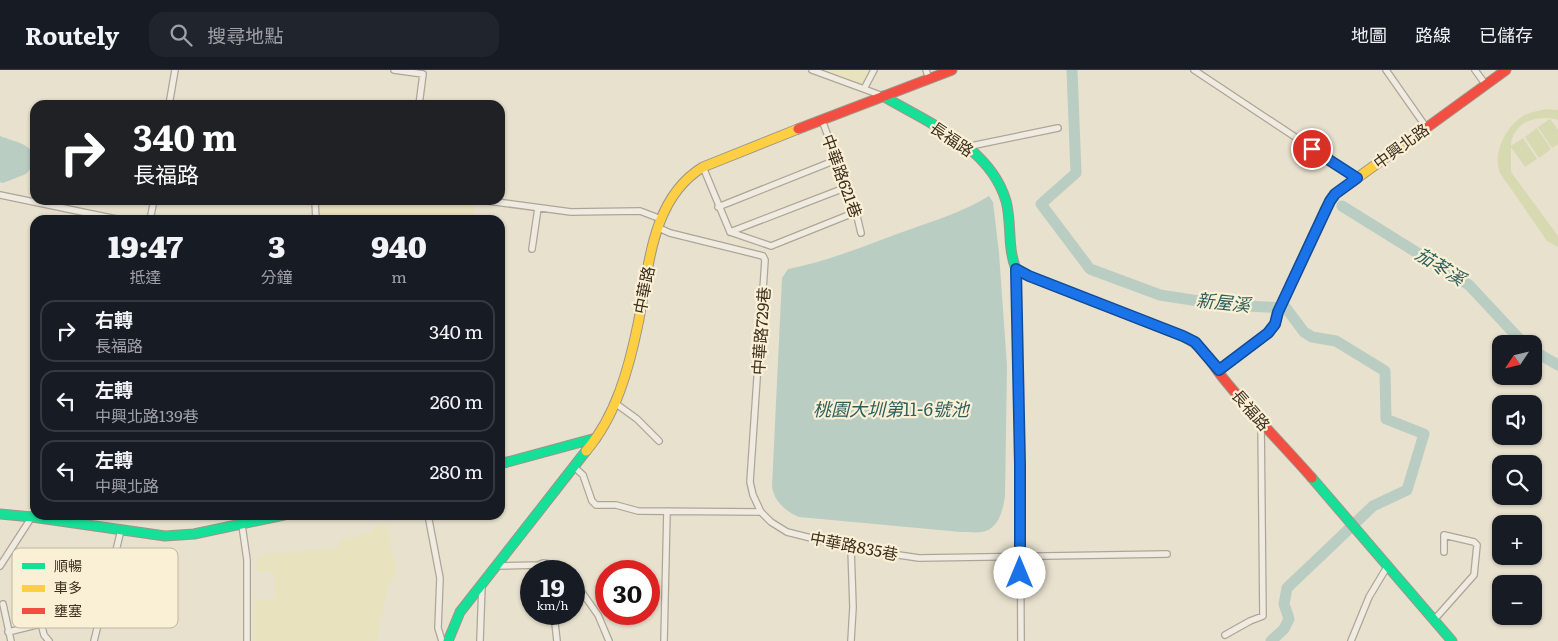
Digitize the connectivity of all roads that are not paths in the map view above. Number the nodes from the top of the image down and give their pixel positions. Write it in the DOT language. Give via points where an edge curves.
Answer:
graph roads {
  1 [pos="175,70"];
  2 [pos="394,70"];
  3 [pos="812,70"];
  4 [pos="874,70"];
  5 [pos="926,70"];
  6 [pos="952,70"];
  7 [pos="1194,70"];
  8 [pos="1386,70"];
  9 [pos="1475,70"];
  10 [pos="1506,70"];
  11 [pos="929,79"];
  12 [pos="1486,85"];
  13 [pos="864,89"];
  14 [pos="883,96"];
  15 [pos="170,100"];
  16 [pos="420,100"];
  17 [pos="822,120"];
  18 [pos="1426,127"];
  19 [pos="1058,128"];
  20 [pos="966,147"];
  21 [pos="836,160"];
  22 [pos="703,167"];
  23 [pos="1357,178"];
  24 [pos="847,187"];
  25 [pos="0,195"];
  26 [pos="30,201"];
  27 [pos="505,203"];
  28 [pos="48,205"];
  29 [pos="718,207"];
  30 [pos="538,208"];
  31 [pos="856,212"];
  32 [pos="97,215"];
  33 [pos="660,224"];
  34 [pos="730,232"];
  35 [pos="861,233"];
  36 [pos="532,249"];
  37 [pos="1016,269"];
  38 [pos="1219,370"];
  39 [pos="615,403"];
  40 [pos="1261,422"];
  41 [pos="597,438"];
  42 [pos="659,441"];
  43 [pos="505,463"];
  44 [pos="573,466"];
  45 [pos="667,511"];
  46 [pos="761,512"];
  47 [pos="0,514"];
  48 [pos="30,515"];
  49 [pos="30,520"];
  50 [pos="62,520"];
  51 [pos="263,520"];
  52 [pos="429,520"];
  53 [pos="242,525"];
  54 [pos="121,530"];
  55 [pos="117,548"];
  56 [pos="851,548"];
  57 [pos="1444,552"];
  58 [pos="1167,554"];
  59 [pos="1020,556"];
  60 [pos="520,565"];
  61 [pos="0,566"];
  62 [pos="495,566"];
  63 [pos="1387,567"];
  64 [pos="482,583"];
  65 [pos="585,597"];
  66 [pos="3,604"];
  67 [pos="1434,620"];
  68 [pos="555,625"];
  69 [pos="27,628"];
  70 [pos="43,628"];
  71 [pos="97,628"];
  72 [pos="8,632"];
  73 [pos="1225,634"];
  74 [pos="11,641"];
  75 [pos="49,641"];
  76 [pos="94,641"];
  77 [pos="247,641"];
  78 [pos="442,641"];
  79 [pos="448,641"];
  80 [pos="480,641"];
  81 [pos="557,641"];
  82 [pos="609,641"];
  83 [pos="664,641"];
  84 [pos="851,641"];
  85 [pos="1021,641"];
  86 [pos="1351,641"];
  87 [pos="1452,641"];
  1 -- 15 [label="street"];
  2 -- 16 [label="street" via="423,74"];
  3 -- 13 [label="street"];
  4 -- 13 [label="street"];
  5 -- 11 [label="street"];
  6 -- 11 [label="street, 中華路"];
  7 -- 23 [label="street, 中興北路"];
  8 -- 18 [label="street"];
  9 -- 12 [label="street"];
  10 -- 12 [label="street, 中興北路"];
  11 -- 14 [label="street, 中華路"];
  12 -- 18 [label="street, 中興北路"];
  13 -- 14 [label="street"];
  14 -- 17 [label="street, 中華路"];
  14 -- 20 [label="street, 長福路"];
  17 -- 21 [label="street, 中華路621巷"];
  17 -- 22 [label="street, 中華路"];
  18 -- 23 [label="street, 中興北路"];
  19 -- 20 [label="street"];
  20 -- 37 [label="street, 長福路" via="988,166 998,182 1006,204 1010,254"];
  21 -- 24 [label="street, 中華路621巷"];
  21 -- 29 [label="street"];
  22 -- 29 [label="street"];
  22 -- 33 [label="street, 中華路" via="690,176 670,199"];
  23 -- 38 [label="street" via="1330,201 1275,324 1268,333"];
  24 -- 31 [label="street, 中華路621巷"];
  24 -- 34 [label="street"];
  25 -- 26 [label="street"];
  27 -- 30 [label="street"];
  28 -- 32 [label="street"];
  29 -- 34 [label="street"];
  30 -- 33 [label="street" via="571,212 640,211"];
  30 -- 36 [label="street"];
  31 -- 34 [label="street" via="771,246"];
  31 -- 35 [label="street, 中華路621巷"];
  33 -- 39 [label="street, 中華路" via="645,277 638,324"];
  33 -- 46 [label="street, 中華路729巷" via="670,233 763,256 765,260 750,482"];
  37 -- 38 [label="street, 長福路" via="1189,339"];
  37 -- 59 [label="street"];
  38 -- 40 [label="street, 長福路"];
  39 -- 41 [label="street, 中華路"];
  39 -- 42 [label="street"];
  40 -- 63 [label="street, 長福路"];
  40 -- 73 [label="street" via="1263,616"];
  41 -- 43 [label="street"];
  41 -- 44 [label="street, 中華路"];
  44 -- 45 [label="street" via="583,475 596,505"];
  44 -- 62 [label="street, 中華路"];
  45 -- 46 [label="street"];
  45 -- 83 [label="street"];
  46 -- 56 [label="street, 中華路835巷" via="787,532"];
  47 -- 48 [label="street"];
  49 -- 61 [label="street"];
  50 -- 54 [label="street"];
  51 -- 53 [label="street"];
  52 -- 78 [label="street" via="440,578 438,628"];
  53 -- 54 [label="street" via="165,536"];
  53 -- 77 [label="street" via="247,560"];
  54 -- 55 [label="street"];
  56 -- 59 [label="street, 中華路835巷" via="924,558"];
  56 -- 84 [label="street"];
  57 -- 67 [label="street" via="1444,536 1477,545 1474,575"];
  58 -- 59 [label="street, 中華路835巷"];
  59 -- 85 [label="street"];
  60 -- 62 [label="street"];
  62 -- 64 [label="street, 中華路"];
  63 -- 67 [label="street, 長福路"];
  63 -- 86 [label="street" via="1369,596"];
  64 -- 79 [label="street, 中華路" via="460,612"];
  64 -- 80 [label="street"];
  65 -- 82 [label="street" via="598,615"];
  66 -- 72 [label="street"];
  67 -- 87 [label="street, 長福路"];
  68 -- 81 [label="street"];
  69 -- 72 [label="street"];
  70 -- 75 [label="street"];
  71 -- 76 [label="street"];
  72 -- 74 [label="street"];
}
